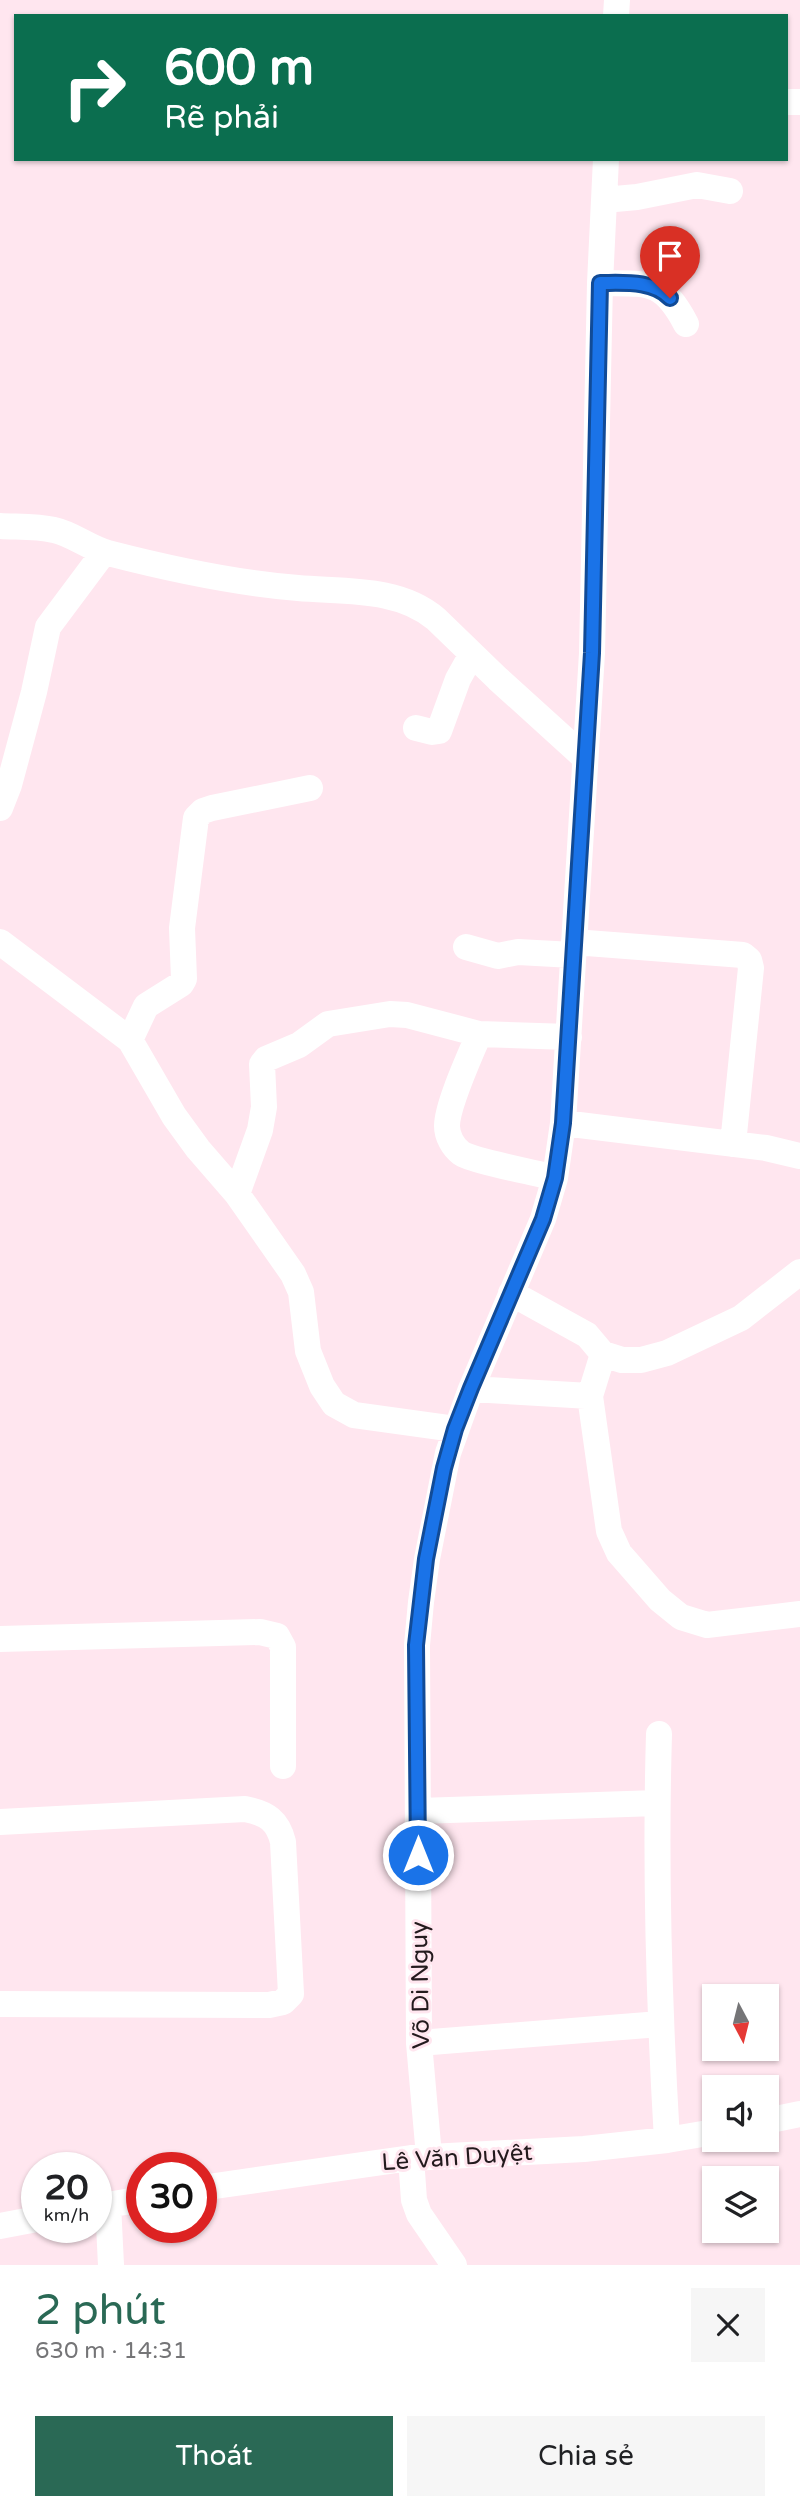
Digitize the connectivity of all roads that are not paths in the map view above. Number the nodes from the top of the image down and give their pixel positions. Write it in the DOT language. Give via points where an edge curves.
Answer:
graph roads {
  1 [pos="606,161"];
  2 [pos="730,191"];
  3 [pos="604,200"];
  4 [pos="600,283"];
  5 [pos="686,324"];
  6 [pos="0,526"];
  7 [pos="104,552"];
  8 [pos="472,654"];
  9 [pos="416,727"];
  10 [pos="584,757"];
  11 [pos="310,788"];
  12 [pos="0,807"];
  13 [pos="0,942"];
  14 [pos="466,947"];
  15 [pos="573,948"];
  16 [pos="479,1034"];
  17 [pos="569,1037"];
  18 [pos="130,1040"];
  19 [pos="563,1123"];
  20 [pos="733,1144"];
  21 [pos="800,1156"];
  22 [pos="555,1178"];
  23 [pos="237,1194"];
  24 [pos="800,1272"];
  25 [pos="511,1293"];
  26 [pos="603,1354"];
  27 [pos="471,1388"];
  28 [pos="590,1396"];
  29 [pos="455,1429"];
  30 [pos="800,1614"];
  31 [pos="0,1639"];
  32 [pos="659,1734"];
  33 [pos="284,1766"];
  34 [pos="657,1803"];
  35 [pos="419,1811"];
  36 [pos="0,1822"];
  37 [pos="0,2004"];
  38 [pos="660,2024"];
  39 [pos="419,2043"];
  40 [pos="800,2114"];
  41 [pos="779,2118"];
  42 [pos="702,2134"];
  43 [pos="667,2140"];
  44 [pos="420,2157"];
  45 [pos="217,2186"];
  46 [pos="21,2222"];
  47 [pos="0,2227"];
  48 [pos="108,2243"];
  49 [pos="111,2265"];
  50 [pos="454,2265"];
  1 -- 3 [label="street, Võ Di Nguy"];
  2 -- 3 [label="street" via="697,185"];
  3 -- 4 [label="street, Võ Di Nguy"];
  4 -- 5 [label="street" via="656,288 670,298"];
  4 -- 10 [label="street, Võ Di Nguy" via="592,653"];
  6 -- 7 [label="street" via="53,529"];
  7 -- 8 [label="street" via="223,578 407,601 427,611"];
  7 -- 12 [label="street" via="48,627"];
  8 -- 9 [label="street" via="439,731"];
  8 -- 10 [label="street"];
  10 -- 15 [label="street, Võ Di Nguy"];
  11 -- 18 [label="street" via="212,808 196,818 182,928 184,979 146,1006"];
  13 -- 18 [label="street"];
  14 -- 15 [label="street" via="498,956"];
  15 -- 17 [label="street, Võ Di Nguy"];
  15 -- 20 [label="street" via="743,955 749,960"];
  16 -- 17 [label="street"];
  16 -- 22 [label="street" via="450,1113 449,1138 463,1155"];
  16 -- 23 [label="street" via="407,1016 375,1015 328,1024 299,1045 266,1059 261,1070 260,1130"];
  17 -- 19 [label="street, Võ Di Nguy"];
  18 -- 23 [label="street" via="174,1116"];
  19 -- 20 [label="street"];
  19 -- 22 [label="street, Võ Di Nguy"];
  20 -- 21 [label="street"];
  22 -- 25 [label="street, Võ Di Nguy"];
  23 -- 29 [label="street" via="298,1282 308,1351 334,1404 354,1415"];
  24 -- 26 [label="street" via="741,1318 667,1353 640,1360"];
  25 -- 26 [label="street" via="587,1335"];
  25 -- 27 [label="street, Võ Di Nguy"];
  26 -- 28 [label="street"];
  27 -- 28 [label="street"];
  27 -- 29 [label="street, Võ Di Nguy"];
  28 -- 30 [label="street" via="609,1531 619,1553 660,1600 681,1617 707,1625"];
  29 -- 35 [label="street, Võ Di Nguy" via="426,1559 416,1645"];
  31 -- 33 [label="street" via="260,1632 277,1636 283,1647"];
  32 -- 34 [label="street"];
  34 -- 35 [label="street"];
  34 -- 38 [label="street"];
  35 -- 39 [label="street, Võ Di Nguy"];
  36 -- 37 [label="street" via="245,1809 267,1815 277,1825 283,1842 291,1994 283,2002 269,2005"];
  38 -- 39 [label="street"];
  38 -- 43 [label="street"];
  39 -- 44 [label="street, Võ Di Nguy"];
  40 -- 41 [label="street"];
  42 -- 43 [label="street, Lê Văn Duyệt"];
  43 -- 44 [label="street, Lê Văn Duyệt"];
  44 -- 45 [label="street, Lê Văn Duyệt"];
  44 -- 50 [label="street, Võ Di Nguy" via="414,2200"];
  46 -- 47 [label="street"];
  48 -- 49 [label="street"];
}
